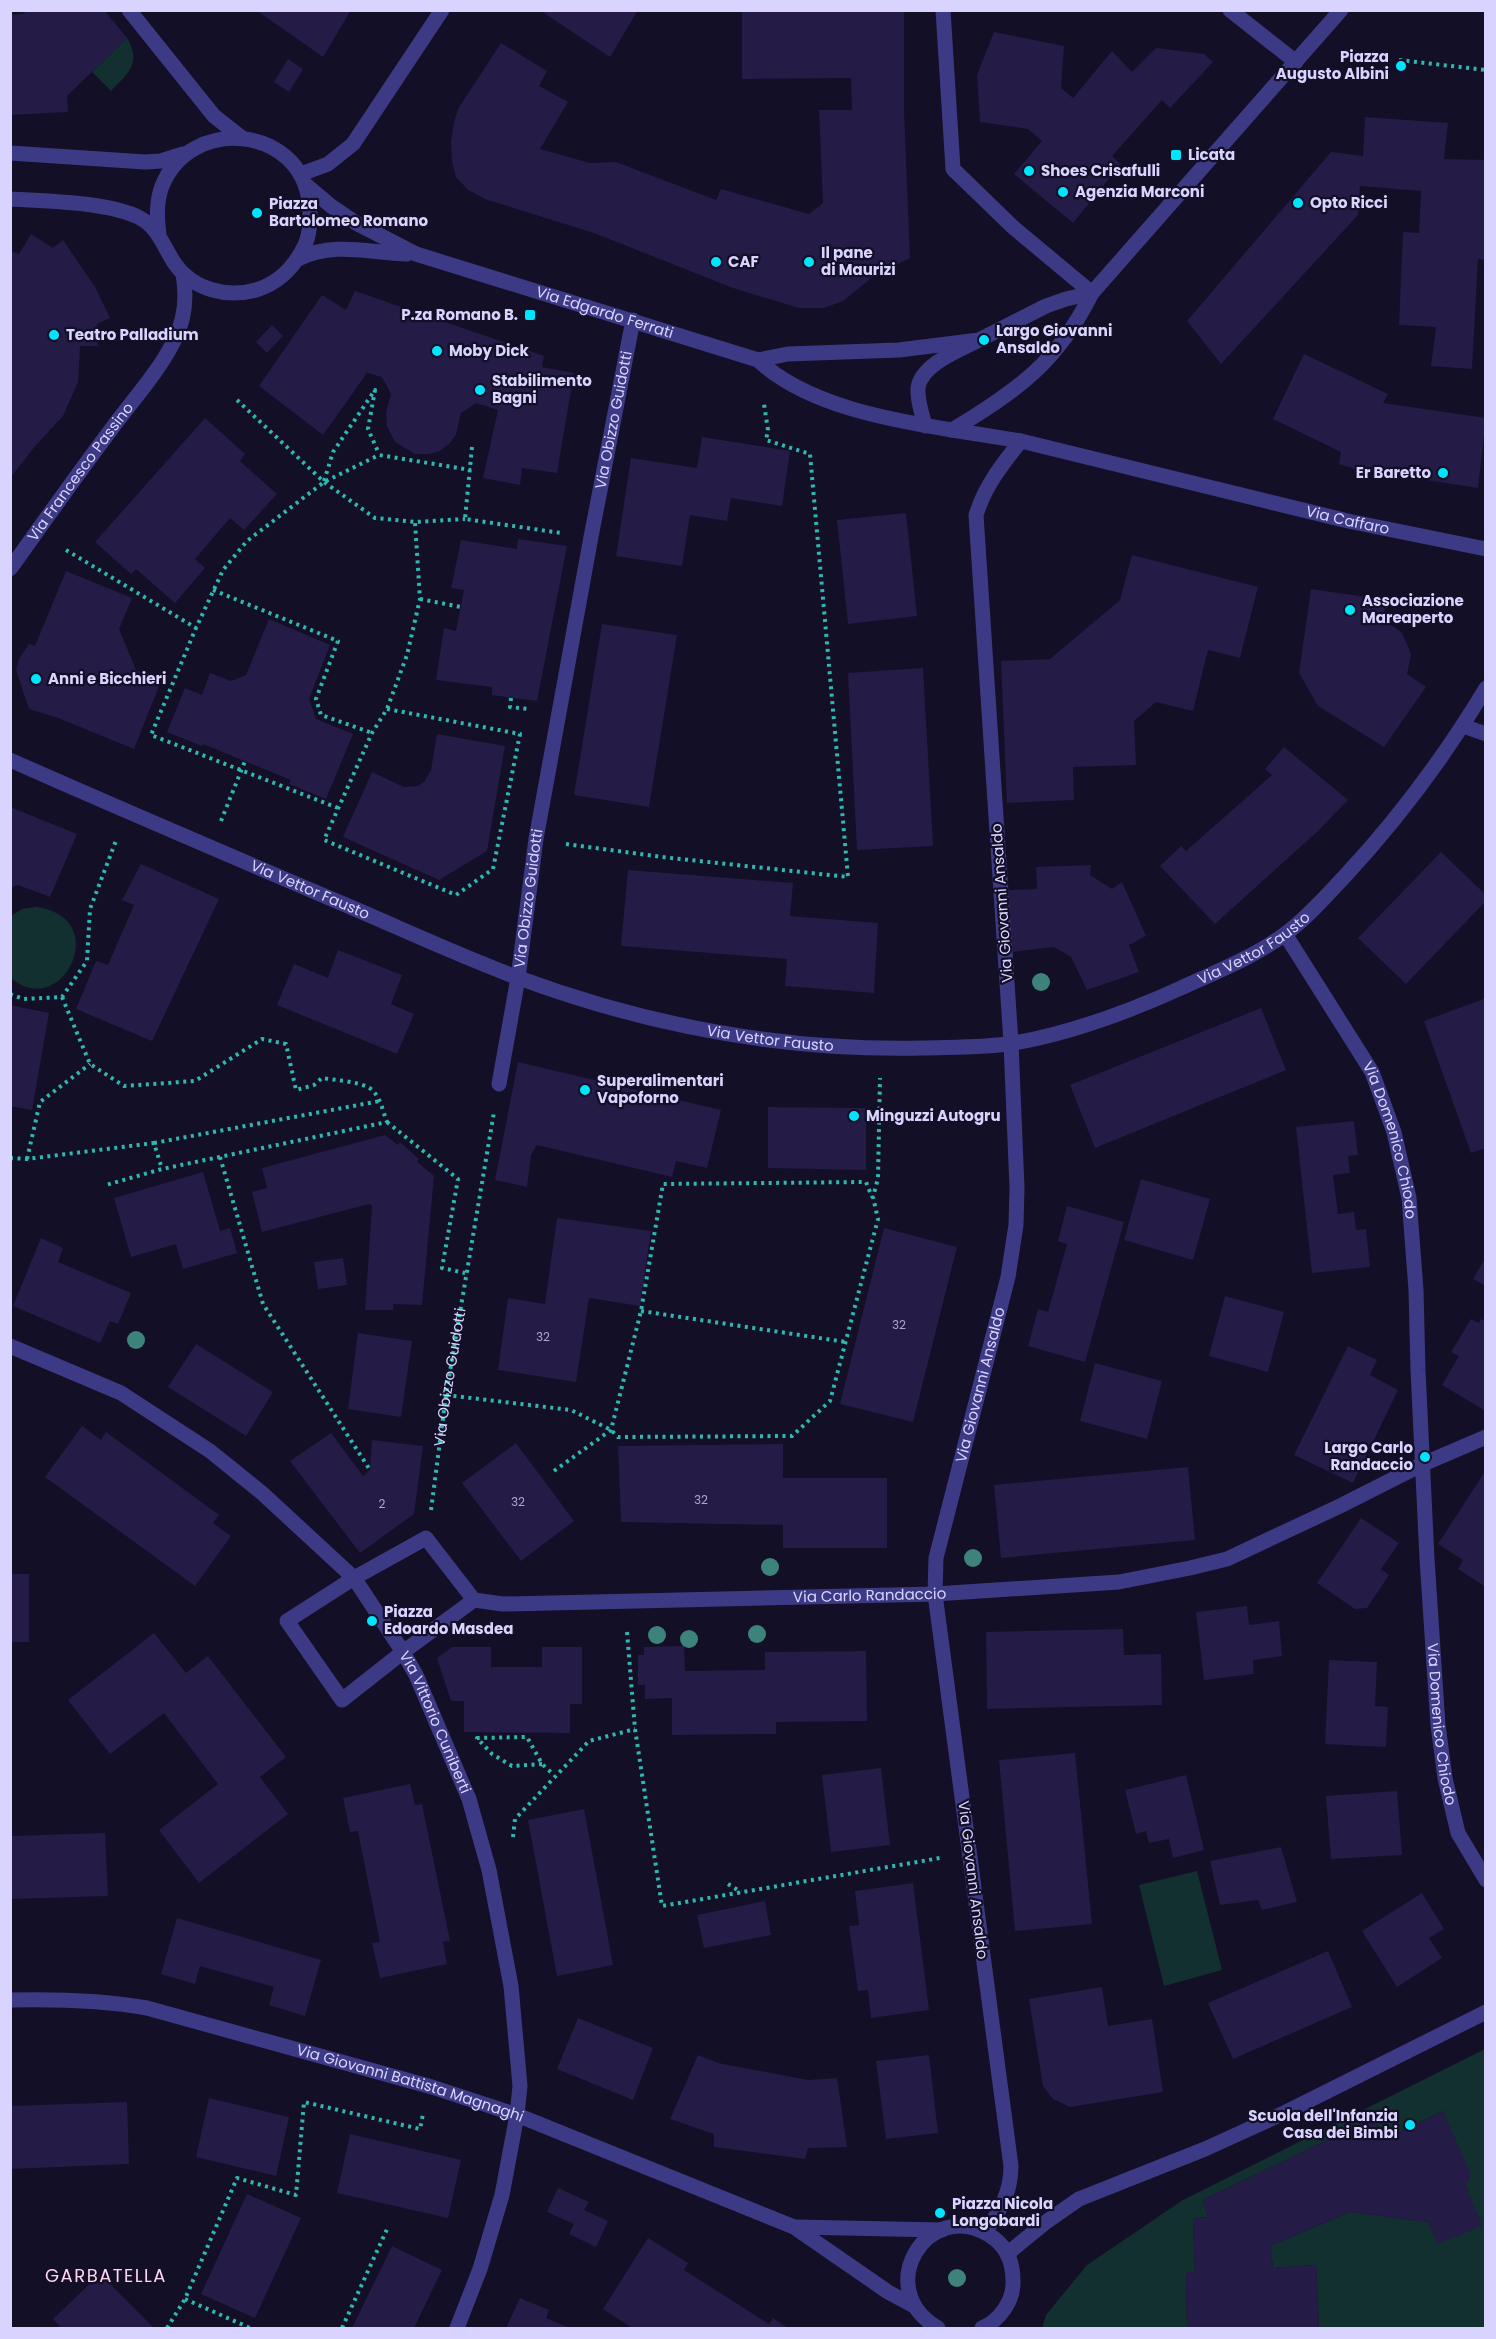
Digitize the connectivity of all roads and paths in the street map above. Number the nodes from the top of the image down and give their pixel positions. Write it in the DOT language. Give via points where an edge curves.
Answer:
graph roads {
  1 [pos="442,10"];
  2 [pos="943,10"];
  3 [pos="1230,10"];
  4 [pos="1341,10"];
  5 [pos="134,16"];
  6 [pos="1399,60"];
  7 [pos="1296,62"];
  8 [pos="1485,70"];
  9 [pos="242,138"];
  10 [pos="189,152"];
  11 [pos="10,153"];
  12 [pos="304,180"];
  13 [pos="10,199"];
  14 [pos="159,235"];
  15 [pos="416,254"];
  16 [pos="298,259"];
  17 [pos="183,274"];
  18 [pos="1092,293"];
  19 [pos="633,320"];
  20 [pos="979,340"];
  21 [pos="758,360"];
  22 [pos="237,399"];
  23 [pos="925,426"];
  24 [pos="952,430"];
  25 [pos="766,440"];
  26 [pos="1021,441"];
  27 [pos="472,447"];
  28 [pos="379,455"];
  29 [pos="471,470"];
  30 [pos="324,482"];
  31 [pos="465,519"];
  32 [pos="415,522"];
  33 [pos="563,533"];
  34 [pos="1485,549"];
  35 [pos="66,550"];
  36 [pos="10,569"];
  37 [pos="213,590"];
  38 [pos="420,599"];
  39 [pos="461,607"];
  40 [pos="195,628"];
  41 [pos="1485,688"];
  42 [pos="511,698"];
  43 [pos="387,709"];
  44 [pos="535,709"];
  45 [pos="1463,726"];
  46 [pos="372,733"];
  47 [pos="1485,734"];
  48 [pos="10,760"];
  49 [pos="245,761"];
  50 [pos="242,769"];
  51 [pos="338,807"];
  52 [pos="128,813"];
  53 [pos="536,839"];
  54 [pos="210,847"];
  55 [pos="1285,934"];
  56 [pos="518,978"];
  57 [pos="10,994"];
  58 [pos="62,997"];
  59 [pos="1011,1043"];
  60 [pos="90,1064"];
  61 [pos="499,1084"];
  62 [pos="380,1101"];
  63 [pos="879,1107"];
  64 [pos="387,1122"];
  65 [pos="154,1143"];
  66 [pos="220,1157"];
  67 [pos="10,1158"];
  68 [pos="27,1159"];
  69 [pos="162,1169"];
  70 [pos="106,1185"];
  71 [pos="873,1197"];
  72 [pos="466,1274"];
  73 [pos="641,1311"];
  74 [pos="846,1342"];
  75 [pos="10,1346"];
  76 [pos="446,1395"];
  77 [pos="610,1430"];
  78 [pos="1485,1437"];
  79 [pos="1423,1464"];
  80 [pos="370,1470"];
  81 [pos="554,1471"];
  82 [pos="434,1479"];
  83 [pos="354,1578"];
  84 [pos="935,1594"];
  85 [pos="474,1600"];
  86 [pos="627,1601"];
  87 [pos="403,1652"];
  88 [pos="635,1729"];
  89 [pos="542,1764"];
  90 [pos="554,1775"];
  91 [pos="514,1844"];
  92 [pos="969,1853"];
  93 [pos="1485,1881"];
  94 [pos="728,1884"];
  95 [pos="742,1893"];
  96 [pos="10,2000"];
  97 [pos="1485,2012"];
  98 [pos="432,2087"];
  99 [pos="518,2115"];
  100 [pos="388,2226"];
  101 [pos="794,2227"];
  102 [pos="942,2230"];
  103 [pos="985,2232"];
  104 [pos="1007,2254"];
  105 [pos="185,2299"];
  106 [pos="914,2306"];
  107 [pos="167,2328"];
  108 [pos="250,2328"];
  109 [pos="342,2328"];
  110 [pos="457,2328"];
  111 [pos="938,2328"];
  112 [pos="984,2328"];
  1 -- 12 [label="street" via="353,144"];
  2 -- 18 [label="street" via="953,170 1014,228"];
  3 -- 7 [label="street"];
  4 -- 7 [label="street"];
  5 -- 9 [label="street" via="214,116"];
  6 -- 8 [label="path"];
  7 -- 18 [label="street"];
  9 -- 10 [label="street" via="218,139"];
  9 -- 12 [label="street" via="267,144 284,155"];
  10 -- 11 [label="street" via="145,162"];
  10 -- 14 [label="street" via="175,164 162,185 156,210"];
  12 -- 15 [label="street" via="356,223"];
  12 -- 16 [label="street" via="311,216 309,237"];
  13 -- 14 [label="street" via="105,207 142,219"];
  14 -- 17 [label="street"];
  15 -- 16 [label="street" via="338,249 312,252"];
  15 -- 19 [label="street, Via Edgardo Ferrati"];
  16 -- 17 [label="street" via="279,279 249,292 218,292"];
  17 -- 36 [label="street, Via Francesco Passino" via="185,304 175,340"];
  18 -- 20 [label="street" via="1046,306"];
  18 -- 24 [label="street" via="1072,330 1049,360 996,404"];
  19 -- 21 [label="street, Via Edgardo Ferrati"];
  19 -- 53 [label="street, Via Obizzo Guidotti"];
  20 -- 21 [label="street" via="899,350 788,354"];
  20 -- 23 [label="street" via="940,361 921,379 918,401"];
  21 -- 23 [label="street" via="805,393"];
  22 -- 30 [label="path"];
  23 -- 24 [label="street"];
  24 -- 26 [label="street"];
  25 -- 53 [label="path" via="810,454 848,877"];
  26 -- 34 [label="street, Via Caffaro" via="1348,521"];
  26 -- 59 [label="street, Via Giovanni Ansaldo" via="1001,465 976,515"];
  27 -- 29 [label="path"];
  28 -- 29 [label="path"];
  28 -- 30 [label="path"];
  28 -- 30 [label="path" via="368,429 375,390 333,452"];
  29 -- 31 [label="path"];
  30 -- 32 [label="path" via="375,518"];
  30 -- 37 [label="path" via="247,541 223,570"];
  31 -- 32 [label="path"];
  31 -- 33 [label="path"];
  32 -- 38 [label="path"];
  35 -- 40 [label="path"];
  37 -- 40 [label="path"];
  37 -- 46 [label="path" via="338,641 316,699 321,715"];
  38 -- 39 [label="path"];
  38 -- 43 [label="path" via="407,655"];
  40 -- 50 [label="path" via="151,735"];
  41 -- 45 [label="street, Via Vettor Fausto"];
  42 -- 44 [label="path" via="510,706"];
  43 -- 46 [label="path"];
  43 -- 51 [label="path" via="520,734 493,869 456,895 324,840"];
  45 -- 47 [label="street"];
  45 -- 55 [label="street, Via Vettor Fausto" via="1383,836"];
  46 -- 51 [label="path"];
  48 -- 52 [label="street, Via Vettor Fausto"];
  49 -- 50 [label="path"];
  50 -- 51 [label="path"];
  50 -- 54 [label="path"];
  52 -- 54 [label="street, Via Vettor Fausto"];
  52 -- 58 [label="path" via="90,909 87,961"];
  53 -- 56 [label="street, Via Obizzo Guidotti"];
  54 -- 56 [label="street, Via Vettor Fausto"];
  55 -- 59 [label="street, Via Vettor Fausto" via="1244,958 1136,1008"];
  55 -- 79 [label="street, Via Domenico Chiodo" via="1372,1072 1394,1132 1409,1198"];
  56 -- 59 [label="street, Via Vettor Fausto" via="664,1023 754,1039 880,1048"];
  56 -- 61 [label="street, Via Obizzo Guidotti"];
  57 -- 58 [label="path" via="24,999"];
  58 -- 60 [label="path"];
  59 -- 84 [label="street, Via Giovanni Ansaldo" via="1017,1188 1012,1252 936,1558"];
  60 -- 62 [label="path" via="124,1086 195,1081 262,1039 286,1044 296,1090 314,1085 322,1078 363,1085 372,1089"];
  60 -- 68 [label="path" via="40,1102"];
  61 -- 72 [label="path, Via Obizzo Guidotti"];
  62 -- 64 [label="path"];
  62 -- 65 [label="path"];
  63 -- 71 [label="path" via="878,1178"];
  64 -- 66 [label="path"];
  64 -- 72 [label="path" via="459,1179 442,1268"];
  65 -- 68 [label="path"];
  65 -- 69 [label="path"];
  66 -- 69 [label="path"];
  66 -- 80 [label="path" via="263,1304"];
  67 -- 68 [label="path"];
  69 -- 70 [label="path"];
  71 -- 73 [label="path" via="866,1182 663,1184"];
  71 -- 74 [label="path" via="879,1219"];
  72 -- 76 [label="path, Via Obizzo Guidotti"];
  73 -- 74 [label="path"];
  73 -- 77 [label="path"];
  74 -- 77 [label="path" via="830,1401 792,1436 618,1437"];
  75 -- 83 [label="street, Via Vittorio Cuniberti" via="121,1394 210,1451"];
  76 -- 77 [label="path" via="571,1410"];
  76 -- 82 [label="path, Via Obizzo Guidotti"];
  77 -- 81 [label="path"];
  78 -- 79 [label="street"];
  79 -- 84 [label="street, Via Carlo Randaccio" via="1227,1559 1119,1582"];
  79 -- 93 [label="street, Via Domenico Chiodo" via="1438,1725 1445,1778 1458,1833"];
  83 -- 85 [label="street" via="426,1538"];
  83 -- 87 [label="street, Via Vittorio Cuniberti"];
  83 -- 87 [label="street" via="287,1621 342,1700"];
  84 -- 86 [label="street, Via Carlo Randaccio"];
  84 -- 92 [label="street, Via Giovanni Ansaldo"];
  85 -- 86 [label="street, Via Carlo Randaccio" via="503,1604"];
  85 -- 87 [label="street"];
  86 -- 88 [label="path"];
  87 -- 99 [label="street, Via Vittorio Cuniberti" via="469,1799 489,1869 511,1986 520,2086"];
  88 -- 90 [label="path" via="589,1742"];
  88 -- 95 [label="path" via="662,1906"];
  89 -- 89 [label="path" via="527,1737 477,1738 492,1754 512,1766"];
  89 -- 90 [label="path"];
  90 -- 91 [label="path" via="515,1819"];
  92 -- 95 [label="path"];
  92 -- 103 [label="street, Via Giovanni Ansaldo" via="1011,2166 1004,2203"];
  94 -- 95 [label="path"];
  96 -- 98 [label="street, Via Giovanni Battista Magnaghi" via="116,2002 147,2008"];
  97 -- 104 [label="street" via="1205,2150 1079,2199"];
  98 -- 99 [label="street, Via Giovanni Battista Magnaghi"];
  98 -- 105 [label="path" via="420,2129 304,2102 296,2195 237,2178"];
  99 -- 101 [label="street, Via Giovanni Battista Magnaghi"];
  99 -- 110 [label="street, Via Vittorio Cuniberti" via="502,2195"];
  100 -- 109 [label="path"];
  101 -- 102 [label="street, Via Giovanni Battista Magnaghi"];
  101 -- 106 [label="street, Via Giovanni Battista Magnaghi"];
  102 -- 103 [label="street" via="957,2226"];
  102 -- 106 [label="street" via="923,2241 910,2264 908,2289"];
  103 -- 104 [label="street"];
  104 -- 112 [label="street" via="1014,2288 998,2317"];
  105 -- 107 [label="path"];
  105 -- 108 [label="path"];
  106 -- 111 [label="street"];
}
